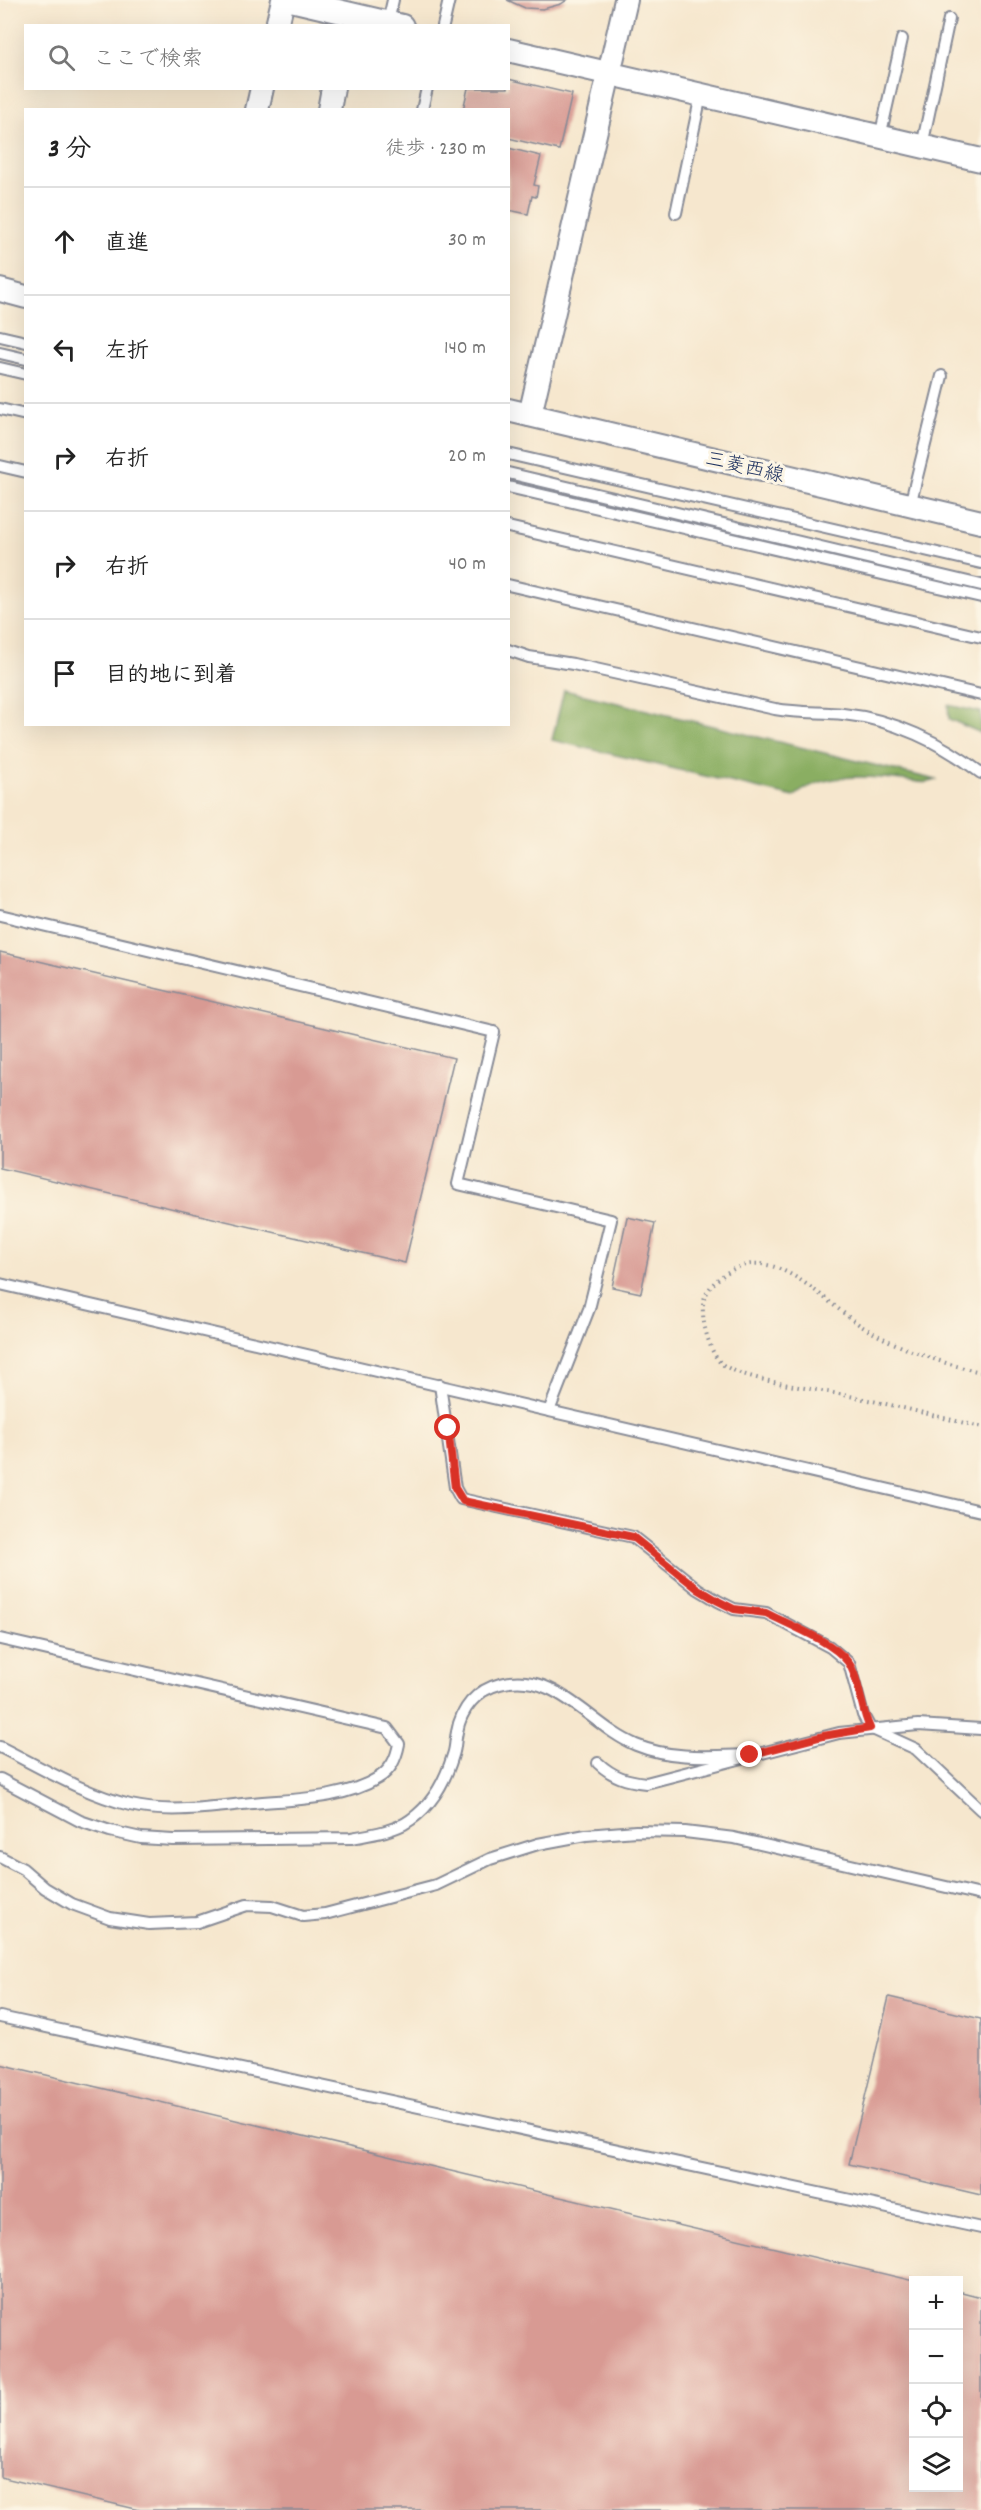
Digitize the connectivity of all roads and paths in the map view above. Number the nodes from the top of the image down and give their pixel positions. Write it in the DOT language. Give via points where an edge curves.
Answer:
graph roads {
  1 [pos="283,0"];
  2 [pos="291,0"];
  3 [pos="393,0"];
  4 [pos="449,0"];
  5 [pos="626,0"];
  6 [pos="341,12"];
  7 [pos="949,20"];
  8 [pos="277,24"];
  9 [pos="395,24"];
  10 [pos="443,24"];
  11 [pos="902,39"];
  12 [pos="510,50"];
  13 [pos="609,74"];
  14 [pos="262,90"];
  15 [pos="333,90"];
  16 [pos="427,90"];
  17 [pos="701,95"];
  18 [pos="257,108"];
  19 [pos="329,108"];
  20 [pos="422,108"];
  21 [pos="880,137"];
  22 [pos="922,146"];
  23 [pos="981,160"];
  24 [pos="676,213"];
  25 [pos="0,290"];
  26 [pos="24,296"];
  27 [pos="0,336"];
  28 [pos="24,342"];
  29 [pos="0,353"];
  30 [pos="24,359"];
  31 [pos="0,368"];
  32 [pos="24,374"];
  33 [pos="942,376"];
  34 [pos="0,409"];
  35 [pos="519,413"];
  36 [pos="24,415"];
  37 [pos="510,454"];
  38 [pos="0,466"];
  39 [pos="24,472"];
  40 [pos="510,473"];
  41 [pos="510,487"];
  42 [pos="910,505"];
  43 [pos="981,522"];
  44 [pos="510,527"];
  45 [pos="981,563"];
  46 [pos="510,585"];
  47 [pos="981,585"];
  48 [pos="981,597"];
  49 [pos="981,637"];
  50 [pos="510,651"];
  51 [pos="981,695"];
  52 [pos="981,773"];
  53 [pos="0,915"];
  54 [pos="0,1284"];
  55 [pos="981,1372"];
  56 [pos="440,1385"];
  57 [pos="549,1410"];
  58 [pos="981,1427"];
  59 [pos="981,1511"];
  60 [pos="0,1639"];
  61 [pos="870,1728"];
  62 [pos="981,1729"];
  63 [pos="0,1747"];
  64 [pos="750,1755"];
  65 [pos="598,1763"];
  66 [pos="0,1779"];
  67 [pos="981,1810"];
  68 [pos="0,1857"];
  69 [pos="981,1895"];
  70 [pos="0,2017"];
  71 [pos="981,2228"];
  1 -- 8 [label="street"];
  2 -- 6 [label="street"];
  3 -- 9 [label="lane"];
  4 -- 10 [label="lane"];
  5 -- 13 [label="street"];
  6 -- 9 [label="street"];
  7 -- 22 [label="lane"];
  11 -- 21 [label="lane"];
  12 -- 13 [label="street"];
  13 -- 17 [label="street"];
  13 -- 35 [label="street"];
  14 -- 18 [label="street"];
  15 -- 19 [label="street"];
  16 -- 20 [label="lane"];
  17 -- 21 [label="street"];
  17 -- 24 [label="lane"];
  21 -- 22 [label="street"];
  22 -- 23 [label="street"];
  25 -- 26 [label="street"];
  27 -- 28 [label="lane"];
  29 -- 30 [label="lane"];
  31 -- 32 [label="lane"];
  33 -- 42 [label="lane"];
  34 -- 36 [label="lane"];
  35 -- 42 [label="street, 三菱西線"];
  37 -- 45 [label="lane"];
  38 -- 39 [label="lane"];
  40 -- 47 [label="lane"];
  41 -- 48 [label="lane"];
  42 -- 43 [label="street, 三菱西線"];
  44 -- 49 [label="lane"];
  46 -- 51 [label="lane"];
  50 -- 52 [label="lane" via="782,710 874,720 929,740"];
  53 -- 57 [label="lane" via="494,1032 458,1184 610,1220 590,1309"];
  54 -- 56 [label="lane"];
  55 -- 58 [label="path" via="918,1354 886,1340 779,1269 742,1265 717,1279 703,1298 710,1348 721,1364 744,1375"];
  56 -- 57 [label="lane"];
  56 -- 61 [label="lane" via="455,1488 461,1500 633,1537 718,1601 734,1609 766,1613 830,1647 849,1663"];
  57 -- 59 [label="lane"];
  60 -- 63 [label="lane" via="387,1728 399,1744 389,1769 365,1785 321,1796 180,1809 132,1805 102,1797"];
  61 -- 62 [label="lane" via="918,1725"];
  61 -- 64 [label="lane"];
  61 -- 67 [label="lane" via="916,1749"];
  64 -- 65 [label="lane" via="646,1783 615,1776"];
  64 -- 66 [label="lane" via="672,1755 638,1746 611,1733 560,1693 540,1684 519,1681 480,1692 464,1710 448,1770 424,1809 403,1824 366,1836 141,1838 80,1821"];
  68 -- 69 [label="lane" via="72,1904 110,1918 149,1924 197,1922 247,1905 272,1906 303,1916 325,1914 436,1885 490,1859 538,1845 586,1835 636,1831 734,1838"];
  70 -- 71 [label="lane"];
}
